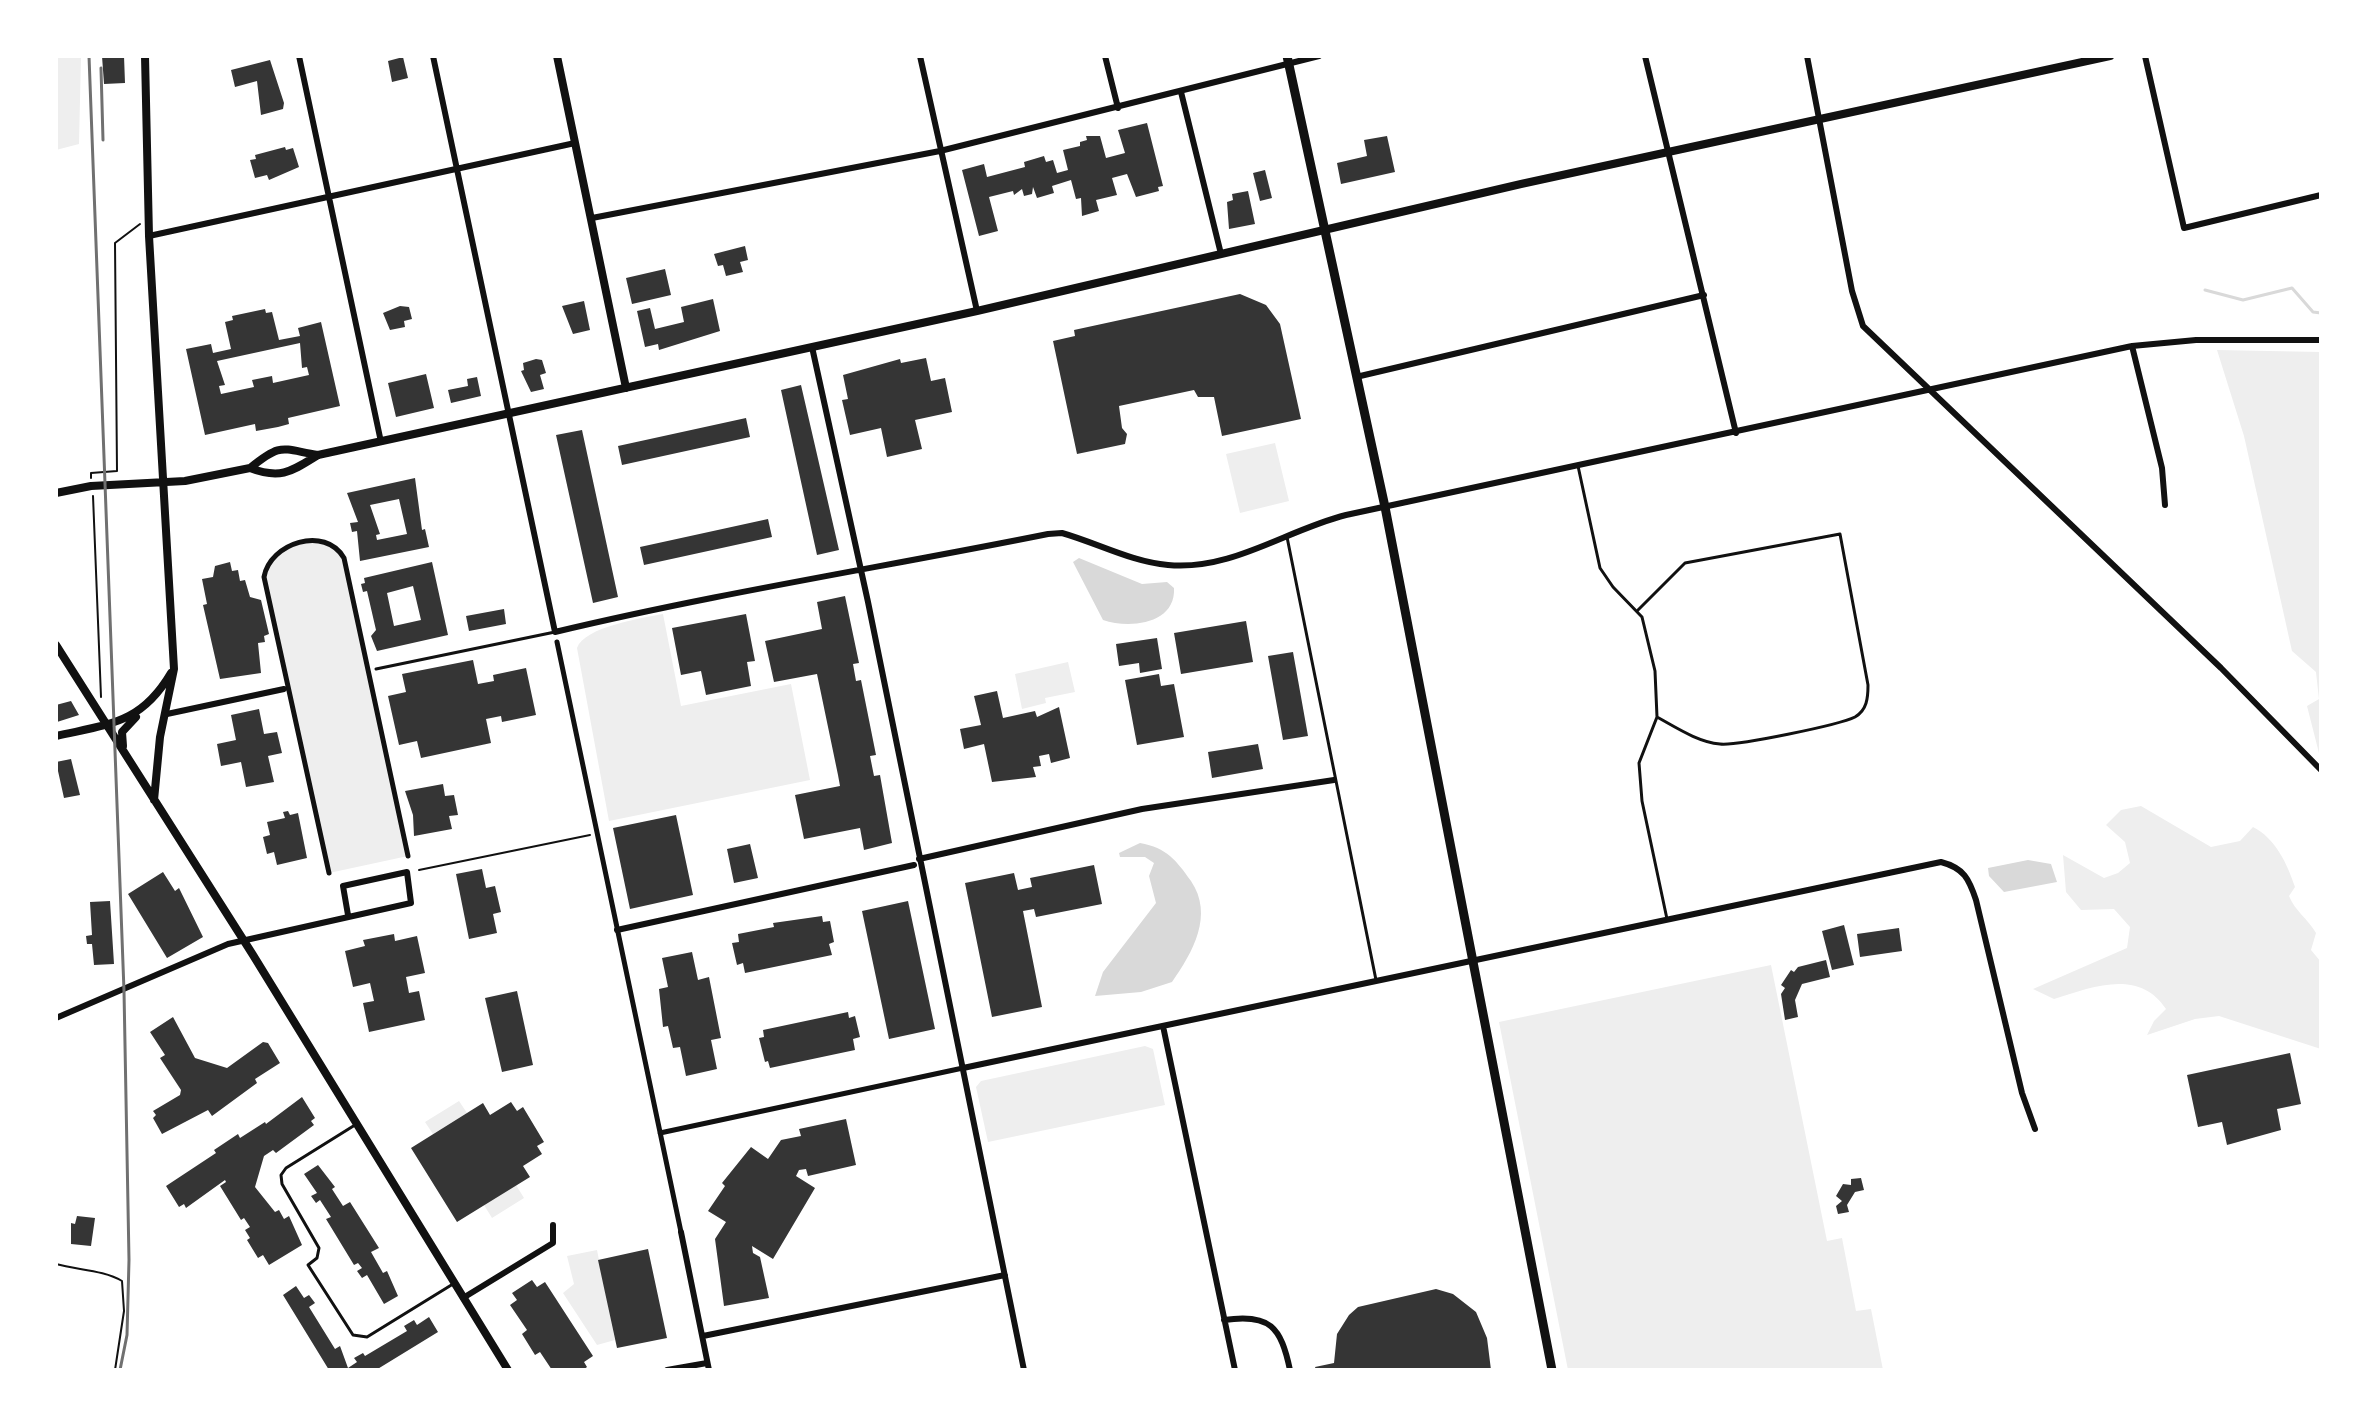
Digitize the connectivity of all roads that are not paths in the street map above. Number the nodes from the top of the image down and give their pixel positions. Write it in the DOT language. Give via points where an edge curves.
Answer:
graph roads {
  1 [pos="146,56"];
  2 [pos="299,56"];
  3 [pos="433,56"];
  4 [pos="557,56"];
  5 [pos="920,56"];
  6 [pos="1105,56"];
  7 [pos="1319,56"];
  8 [pos="1645,56"];
  9 [pos="1807,56"];
  10 [pos="2110,56"];
  11 [pos="2145,56"];
  12 [pos="1288,60"];
  13 [pos="1181,92"];
  14 [pos="1118,108"];
  15 [pos="1818,120"];
  16 [pos="575,143"];
  17 [pos="940,151"];
  18 [pos="1668,153"];
  19 [pos="458,168"];
  20 [pos="2321,195"];
  21 [pos="329,196"];
  22 [pos="592,218"];
  23 [pos="1324,232"];
  24 [pos="149,236"];
  25 [pos="1221,254"];
  26 [pos="1704,295"];
  27 [pos="977,311"];
  28 [pos="2321,340"];
  29 [pos="2132,346"];
  30 [pos="812,347"];
  31 [pos="1356,377"];
  32 [pos="626,388"];
  33 [pos="1930,391"];
  34 [pos="509,415"];
  35 [pos="1736,433"];
  36 [pos="381,442"];
  37 [pos="318,455"];
  38 [pos="1578,466"];
  39 [pos="250,468"];
  40 [pos="164,483"];
  41 [pos="56,493"];
  42 [pos="2165,505"];
  43 [pos="1385,507"];
  44 [pos="1287,534"];
  45 [pos="862,571"];
  46 [pos="1638,610"];
  47 [pos="555,632"];
  48 [pos="557,642"];
  49 [pos="56,645"];
  50 [pos="174,669"];
  51 [pos="376,669"];
  52 [pos="284,689"];
  53 [pos="148,706"];
  54 [pos="167,714"];
  55 [pos="1657,717"];
  56 [pos="107,724"];
  57 [pos="56,736"];
  58 [pos="126,756"];
  59 [pos="2321,770"];
  60 [pos="1334,780"];
  61 [pos="154,800"];
  62 [pos="408,856"];
  63 [pos="917,862"];
  64 [pos="329,873"];
  65 [pos="348,915"];
  66 [pos="1667,921"];
  67 [pos="617,930"];
  68 [pos="242,939"];
  69 [pos="1473,961"];
  70 [pos="1376,980"];
  71 [pos="56,1018"];
  72 [pos="1163,1026"];
  73 [pos="963,1068"];
  74 [pos="355,1125"];
  75 [pos="2035,1129"];
  76 [pos="660,1133"];
  77 [pos="553,1225"];
  78 [pos="681,1232"];
  79 [pos="1005,1275"];
  80 [pos="453,1284"];
  81 [pos="463,1299"];
  82 [pos="1224,1320"];
  83 [pos="703,1336"];
  84 [pos="708,1366"];
  85 [pos="508,1370"];
  86 [pos="667,1370"];
  87 [pos="1024,1370"];
  88 [pos="1235,1370"];
  89 [pos="1290,1370"];
  90 [pos="1552,1370"];
  1 -- 24 [label="street"];
  2 -- 21 [label="street"];
  3 -- 19 [label="street"];
  4 -- 16 [label="street"];
  5 -- 17 [label="street"];
  6 -- 14 [label="street"];
  7 -- 12 [label="street"];
  8 -- 18 [label="street"];
  9 -- 15 [label="street"];
  10 -- 15 [label="street"];
  11 -- 20 [label="street" via="2184,228"];
  12 -- 13 [label="street"];
  12 -- 23 [label="main road"];
  13 -- 14 [label="street"];
  13 -- 25 [label="street"];
  14 -- 17 [label="street"];
  15 -- 18 [label="street"];
  15 -- 33 [label="street" via="1863,326"];
  16 -- 19 [label="street"];
  16 -- 22 [label="street"];
  17 -- 22 [label="street"];
  17 -- 27 [label="street"];
  18 -- 23 [label="street"];
  18 -- 26 [label="street"];
  19 -- 21 [label="street"];
  19 -- 34 [label="street"];
  21 -- 24 [label="street"];
  21 -- 36 [label="street"];
  22 -- 32 [label="street"];
  23 -- 25 [label="street"];
  23 -- 31 [label="main road"];
  24 -- 40 [label="street"];
  25 -- 27 [label="street"];
  26 -- 31 [label="street"];
  26 -- 35 [label="street"];
  27 -- 30 [label="street"];
  28 -- 29 [label="street"];
  29 -- 33 [label="street"];
  29 -- 42 [label="street" via="2162,468"];
  30 -- 32 [label="street"];
  30 -- 45 [label="street"];
  31 -- 43 [label="main road"];
  32 -- 34 [label="street"];
  33 -- 35 [label="street"];
  33 -- 59 [label="street"];
  34 -- 36 [label="street"];
  34 -- 47 [label="street"];
  35 -- 38 [label="street"];
  36 -- 37 [label="street"];
  37 -- 39 [label="street" via="282,476"];
  37 -- 39 [label="street" via="285,447"];
  38 -- 43 [label="street"];
  38 -- 46 [label="lane" via="1600,568"];
  39 -- 40 [label="street"];
  40 -- 41 [label="street"];
  40 -- 50 [label="street"];
  43 -- 44 [label="street"];
  43 -- 69 [label="main road"];
  44 -- 45 [label="street" via="1258,549 1201,565 1142,561 1062,533"];
  44 -- 60 [label="lane"];
  45 -- 47 [label="street" via="667,605"];
  45 -- 63 [label="street"];
  46 -- 55 [label="lane" via="1655,671"];
  46 -- 55 [label="lane" via="1685,563 1840,534 1868,685 1863,711 1834,723 1722,745"];
  47 -- 51 [label="lane"];
  48 -- 67 [label="street"];
  49 -- 56 [label="street"];
  50 -- 53 [label="street"];
  50 -- 54 [label="street"];
  52 -- 54 [label="street"];
  53 -- 56 [label="street"];
  53 -- 58 [label="street" via="122,732"];
  54 -- 61 [label="street"];
  55 -- 66 [label="lane" via="1639,763"];
  56 -- 57 [label="street"];
  56 -- 58 [label="street"];
  58 -- 61 [label="street"];
  60 -- 63 [label="street" via="1142,809"];
  60 -- 70 [label="lane"];
  61 -- 68 [label="street"];
  62 -- 64 [label="street" via="344,558 318,540 275,553 264,577"];
  63 -- 67 [label="street"];
  63 -- 73 [label="street"];
  65 -- 65 [label="street" via="413,902 407,872 343,886"];
  65 -- 68 [label="street"];
  66 -- 69 [label="street"];
  66 -- 75 [label="street" via="1917,866 1956,866 1968,876 1976,900"];
  67 -- 76 [label="street"];
  68 -- 71 [label="street"];
  68 -- 74 [label="street"];
  69 -- 70 [label="street"];
  69 -- 90 [label="main road"];
  70 -- 72 [label="street"];
  72 -- 73 [label="street"];
  72 -- 82 [label="street"];
  73 -- 76 [label="street"];
  73 -- 79 [label="street"];
  74 -- 80 [label="street"];
  74 -- 80 [label="lane" via="281,1175 319,1248 308,1265 359,1337"];
  76 -- 78 [label="street"];
  77 -- 81 [label="street" via="553,1243"];
  78 -- 83 [label="street"];
  79 -- 83 [label="street"];
  79 -- 87 [label="street"];
  80 -- 81 [label="street"];
  81 -- 85 [label="street"];
  82 -- 88 [label="street"];
  82 -- 89 [label="street" via="1261,1319 1277,1330"];
  83 -- 84 [label="street"];
  84 -- 86 [label="street"];
}
